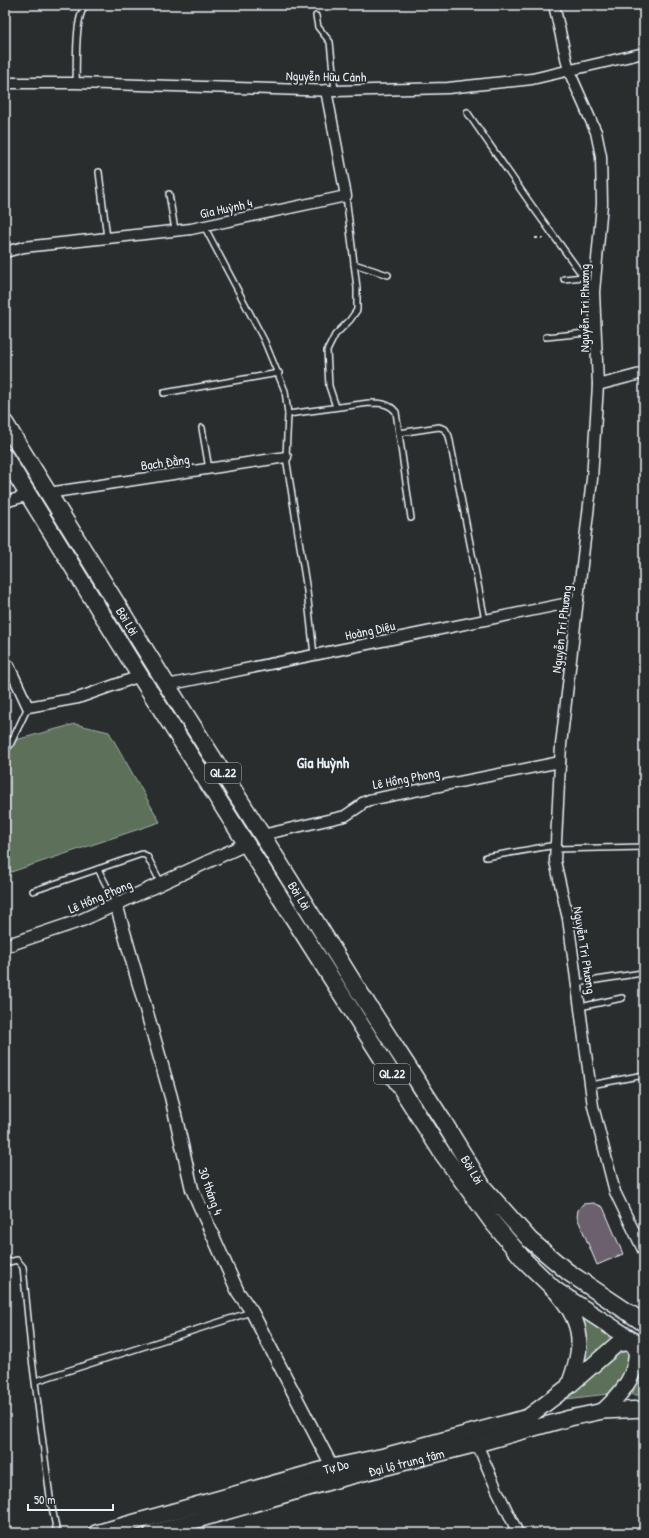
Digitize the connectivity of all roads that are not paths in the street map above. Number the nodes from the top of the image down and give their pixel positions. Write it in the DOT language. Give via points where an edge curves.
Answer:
graph roads {
  1 [pos="86,5"];
  2 [pos="554,5"];
  3 [pos="316,16"];
  4 [pos="644,53"];
  5 [pos="569,71"];
  6 [pos="5,83"];
  7 [pos="76,83"];
  8 [pos="330,91"];
  9 [pos="467,112"];
  10 [pos="99,172"];
  11 [pos="169,194"];
  12 [pos="346,196"];
  13 [pos="204,226"];
  14 [pos="175,230"];
  15 [pos="107,238"];
  16 [pos="5,252"];
  17 [pos="354,264"];
  18 [pos="388,275"];
  19 [pos="583,277"];
  20 [pos="564,279"];
  21 [pos="594,292"];
  22 [pos="596,332"];
  23 [pos="546,337"];
  24 [pos="279,373"];
  25 [pos="644,374"];
  26 [pos="598,385"];
  27 [pos="164,393"];
  28 [pos="336,407"];
  29 [pos="288,414"];
  30 [pos="5,423"];
  31 [pos="202,428"];
  32 [pos="399,433"];
  33 [pos="5,457"];
  34 [pos="286,457"];
  35 [pos="209,469"];
  36 [pos="48,493"];
  37 [pos="29,495"];
  38 [pos="5,502"];
  39 [pos="411,518"];
  40 [pos="578,602"];
  41 [pos="485,620"];
  42 [pos="314,655"];
  43 [pos="5,664"];
  44 [pos="140,676"];
  45 [pos="167,686"];
  46 [pos="28,707"];
  47 [pos="5,750"];
  48 [pos="560,762"];
  49 [pos="262,835"];
  50 [pos="246,844"];
  51 [pos="555,847"];
  52 [pos="644,847"];
  53 [pos="486,857"];
  54 [pos="98,869"];
  55 [pos="161,884"];
  56 [pos="33,892"];
  57 [pos="116,904"];
  58 [pos="5,946"];
  59 [pos="642,973"];
  60 [pos="577,983"];
  61 [pos="622,998"];
  62 [pos="580,1006"];
  63 [pos="644,1075"];
  64 [pos="591,1085"];
  65 [pos="644,1252"];
  66 [pos="5,1263"];
  67 [pos="555,1290"];
  68 [pos="252,1312"];
  69 [pos="644,1323"];
  70 [pos="644,1329"];
  71 [pos="639,1345"];
  72 [pos="36,1381"];
  73 [pos="568,1386"];
  74 [pos="644,1409"];
  75 [pos="603,1411"];
  76 [pos="476,1438"];
  77 [pos="334,1474"];
  78 [pos="130,1529"];
  79 [pos="58,1533"];
  80 [pos="96,1533"];
  81 [pos="152,1533"];
  82 [pos="518,1533"];
  1 -- 7 [label="lane" via="82,9 78,25"];
  2 -- 5 [label="street, Nguyễn Tri Phương"];
  3 -- 8 [label="lane" via="318,27 330,42"];
  4 -- 5 [label="street, Nguyễn Hữu Cảnh"];
  5 -- 8 [label="street, Nguyễn Hữu Cảnh" via="532,79 448,88"];
  5 -- 21 [label="street, Nguyễn Tri Phương" via="596,132 601,156 602,204"];
  6 -- 7 [label="street, Nguyễn Hữu Cảnh"];
  7 -- 8 [label="street, Nguyễn Hữu Cảnh"];
  8 -- 12 [label="street"];
  9 -- 19 [label="lane"];
  10 -- 15 [label="lane"];
  11 -- 14 [label="lane"];
  12 -- 13 [label="street, Gia Huỳnh 4"];
  12 -- 17 [label="lane"];
  13 -- 14 [label="street, Gia Huỳnh 4"];
  13 -- 24 [label="lane"];
  14 -- 15 [label="street, Gia Huỳnh 4"];
  15 -- 16 [label="street, Gia Huỳnh 4" via="24,247"];
  17 -- 18 [label="lane"];
  17 -- 28 [label="lane" via="357,310 335,334 327,352 329,386"];
  19 -- 20 [label="lane"];
  19 -- 21 [label="lane"];
  21 -- 22 [label="street, Nguyễn Tri Phương"];
  22 -- 23 [label="lane"];
  22 -- 26 [label="street, Nguyễn Tri Phương"];
  24 -- 27 [label="lane"];
  24 -- 29 [label="lane" via="285,391"];
  25 -- 26 [label="street"];
  26 -- 40 [label="street, Nguyễn Tri Phương" via="592,479"];
  28 -- 29 [label="lane"];
  28 -- 32 [label="lane" via="369,403 392,406 396,412"];
  29 -- 34 [label="lane"];
  30 -- 36 [label="highway, Bời Lời / QL.22"];
  31 -- 35 [label="lane"];
  32 -- 39 [label="lane"];
  32 -- 41 [label="lane" via="439,427 445,429 449,436"];
  33 -- 37 [label="highway, Bời Lời / QL.22"];
  34 -- 35 [label="street, Bạch Đằng"];
  34 -- 42 [label="lane" via="307,591"];
  35 -- 36 [label="street, Bạch Đằng"];
  36 -- 45 [label="highway, Bời Lời / QL.22"];
  37 -- 38 [label="street"];
  37 -- 44 [label="highway, Bời Lời / QL.22"];
  40 -- 41 [label="street, Hoàng Diệu"];
  40 -- 48 [label="street, Nguyễn Tri Phương"];
  41 -- 42 [label="street, Hoàng Diệu"];
  42 -- 45 [label="street, Hoàng Diệu"];
  43 -- 46 [label="street" via="9,666"];
  44 -- 46 [label="street" via="78,698"];
  44 -- 50 [label="highway, Bời Lời / QL.22"];
  45 -- 49 [label="highway, Bời Lời / QL.22"];
  46 -- 47 [label="lane" via="10,745"];
  48 -- 49 [label="street, Lê Hồng Phong" via="369,800 345,816"];
  48 -- 51 [label="street, Nguyễn Tri Phương"];
  49 -- 50 [label="highway"];
  49 -- 69 [label="highway, Bời Lời / QL.22" via="483,1186 530,1240 562,1267"];
  50 -- 55 [label="street, Lê Hồng Phong"];
  50 -- 67 [label="highway, Bời Lời / QL.22" via="442,1153 493,1223 525,1261"];
  51 -- 52 [label="lane"];
  51 -- 53 [label="lane"];
  51 -- 60 [label="street, Nguyễn Tri Phương" via="555,861 568,919"];
  54 -- 55 [label="lane" via="142,854 147,856"];
  54 -- 56 [label="lane"];
  54 -- 57 [label="lane"];
  55 -- 57 [label="street, Lê Hồng Phong"];
  57 -- 58 [label="street, Lê Hồng Phong" via="82,920"];
  57 -- 68 [label="street, 30 tháng 4" via="170,1097 192,1189 238,1292"];
  59 -- 60 [label="lane"];
  60 -- 62 [label="street, Nguyễn Tri Phương"];
  61 -- 62 [label="lane"];
  62 -- 64 [label="street, Nguyễn Tri Phương"];
  63 -- 64 [label="lane"];
  64 -- 65 [label="street, Nguyễn Tri Phương" via="593,1106 615,1192"];
  66 -- 72 [label="lane" via="17,1260 23,1267"];
  67 -- 71 [label="highway, Bời Lời / QL.22"];
  67 -- 73 [label="main road" via="567,1304 579,1332 577,1363"];
  68 -- 72 [label="lane"];
  68 -- 77 [label="street, 30 tháng 4"];
  70 -- 71 [label="highway"];
  71 -- 73 [label="main road, Tự Do" via="617,1344"];
  71 -- 75 [label="main road" via="627,1383"];
  72 -- 79 [label="lane" via="50,1497"];
  73 -- 76 [label="main road, Tự Do" via="528,1417"];
  74 -- 75 [label="main road"];
  75 -- 76 [label="main road"];
  76 -- 77 [label="main road, Tự Do" via="384,1456"];
  76 -- 82 [label="street"];
  77 -- 78 [label="main road, Tự Do"];
  77 -- 81 [label="main road"];
  78 -- 80 [label="main road, Tự Do"];
}
